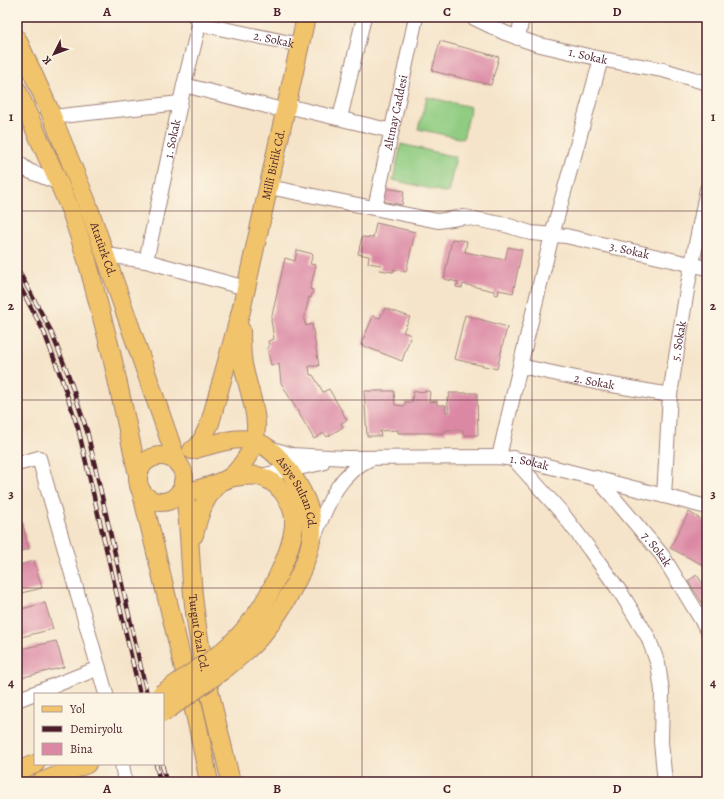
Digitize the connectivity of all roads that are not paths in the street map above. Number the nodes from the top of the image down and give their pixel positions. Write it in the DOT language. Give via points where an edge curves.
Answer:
graph roads {
  1 [pos="306,17"];
  2 [pos="364,17"];
  3 [pos="416,17"];
  4 [pos="472,17"];
  5 [pos="522,17"];
  6 [pos="199,19"];
  7 [pos="495,22"];
  8 [pos="518,38"];
  9 [pos="17,39"];
  10 [pos="300,45"];
  11 [pos="601,59"];
  12 [pos="707,83"];
  13 [pos="184,86"];
  14 [pos="17,90"];
  15 [pos="180,103"];
  16 [pos="286,108"];
  17 [pos="52,117"];
  18 [pos="340,118"];
  19 [pos="392,130"];
  20 [pos="17,162"];
  21 [pos="59,183"];
  22 [pos="268,187"];
  23 [pos="707,189"];
  24 [pos="375,208"];
  25 [pos="552,235"];
  26 [pos="107,255"];
  27 [pos="146,261"];
  28 [pos="692,266"];
  29 [pos="707,268"];
  30 [pos="246,288"];
  31 [pos="240,312"];
  32 [pos="520,366"];
  33 [pos="670,395"];
  34 [pos="262,444"];
  35 [pos="196,448"];
  36 [pos="506,457"];
  37 [pos="173,458"];
  38 [pos="372,458"];
  39 [pos="17,464"];
  40 [pos="284,469"];
  41 [pos="596,478"];
  42 [pos="225,479"];
  43 [pos="139,482"];
  44 [pos="182,490"];
  45 [pos="664,496"];
  46 [pos="707,507"];
  47 [pos="310,544"];
  48 [pos="190,551"];
  49 [pos="707,629"];
  50 [pos="218,664"];
  51 [pos="99,668"];
  52 [pos="34,693"];
  53 [pos="35,693"];
  54 [pos="106,693"];
  55 [pos="163,693"];
  56 [pos="17,700"];
  57 [pos="164,711"];
  58 [pos="34,764"];
  59 [pos="84,765"];
  60 [pos="122,765"];
  61 [pos="17,771"];
  62 [pos="41,782"];
  63 [pos="125,782"];
  64 [pos="209,782"];
  65 [pos="231,782"];
  66 [pos="665,782"];
  1 -- 10 [label="main road, Millî Birlik Cd."];
  2 -- 18 [label="street"];
  3 -- 19 [label="street, Altınay Caddesi"];
  4 -- 7 [label="street, 1. Sokak"];
  5 -- 8 [label="street"];
  6 -- 10 [label="street, 2. Sokak"];
  6 -- 13 [label="street, 1. Sokak"];
  7 -- 8 [label="street, 1. Sokak"];
  8 -- 11 [label="street, 1. Sokak"];
  9 -- 17 [label="main road, Atatürk Cd."];
  10 -- 16 [label="main road, Millî Birlik Cd."];
  11 -- 12 [label="street, 1. Sokak" via="663,70"];
  11 -- 25 [label="street"];
  13 -- 15 [label="street, 1. Sokak"];
  13 -- 16 [label="street"];
  14 -- 21 [label="main road, Atatürk Cd."];
  15 -- 17 [label="street"];
  15 -- 27 [label="street, 1. Sokak"];
  16 -- 18 [label="street"];
  16 -- 22 [label="main road, Millî Birlik Cd."];
  17 -- 26 [label="main road, Atatürk Cd."];
  18 -- 19 [label="street"];
  19 -- 24 [label="street, Altınay Caddesi"];
  20 -- 21 [label="street" via="28,171"];
  21 -- 43 [label="main road, Atatürk Cd." via="87,260 111,352"];
  22 -- 24 [label="street, 3. Sokak"];
  22 -- 30 [label="main road, Millî Birlik Cd."];
  23 -- 28 [label="street, 5. Sokak"];
  24 -- 25 [label="street, 3. Sokak" via="438,221 464,217 531,233"];
  25 -- 28 [label="street, 3. Sokak" via="566,236"];
  25 -- 32 [label="street"];
  26 -- 27 [label="street"];
  26 -- 37 [label="main road, Atatürk Cd."];
  27 -- 30 [label="street"];
  28 -- 29 [label="street, 3. Sokak"];
  28 -- 33 [label="street, 5. Sokak"];
  30 -- 31 [label="main road, Millî Birlik Cd."];
  31 -- 34 [label="main road, Millî Birlik Cd." via="243,364"];
  31 -- 35 [label="main road, Millî Birlik Cd." via="210,423"];
  32 -- 33 [label="street, 2. Sokak"];
  32 -- 36 [label="street"];
  33 -- 45 [label="street, 5. Sokak"];
  34 -- 35 [label="main road" via="244,439"];
  34 -- 40 [label="main road, Asiye Sultan Cd."];
  34 -- 42 [label="main road"];
  35 -- 37 [label="main road"];
  36 -- 38 [label="street, 1. Sokak"];
  36 -- 41 [label="street, 1. Sokak"];
  36 -- 66 [label="street" via="562,513 621,593 648,637 658,664 662,691 661,742"];
  37 -- 43 [label="main road" via="159,456 146,461 141,467"];
  37 -- 44 [label="main road" via="182,471"];
  38 -- 40 [label="street, 1. Sokak" via="346,458"];
  38 -- 47 [label="street" via="347,474 340,483"];
  39 -- 51 [label="street" via="39,458"];
  40 -- 42 [label="main road, Asiye Sultan Cd." via="267,478 242,476"];
  40 -- 47 [label="main road, Asiye Sultan Cd." via="300,487 309,506 312,524"];
  40 -- 50 [label="main road, Asiye Sultan Cd." via="294,519 292,538 286,556 255,616"];
  41 -- 45 [label="street, 1. Sokak"];
  41 -- 49 [label="street, 7. Sokak" via="662,556"];
  42 -- 44 [label="main road, Asiye Sultan Cd."];
  42 -- 48 [label="main road" via="210,493 201,509"];
  43 -- 44 [label="main road" via="146,496 160,502 167,501"];
  43 -- 64 [label="main road, Turgut Özal Cd."];
  44 -- 48 [label="main road, Turgut Özal Cd."];
  45 -- 46 [label="street, 1. Sokak"];
  47 -- 50 [label="main road, Asiye Sultan Cd." via="290,593 269,626 249,649"];
  48 -- 65 [label="main road, Turgut Özal Cd." via="192,594 200,643"];
  50 -- 55 [label="main road, Asiye Sultan Cd., bridge"];
  50 -- 57 [label="main road, Asiye Sultan Cd., bridge"];
  51 -- 53 [label="street"];
  51 -- 54 [label="street"];
  52 -- 56 [label="street"];
  58 -- 61 [label="main road"];
  59 -- 62 [label="main road"];
  60 -- 63 [label="street"];
}
